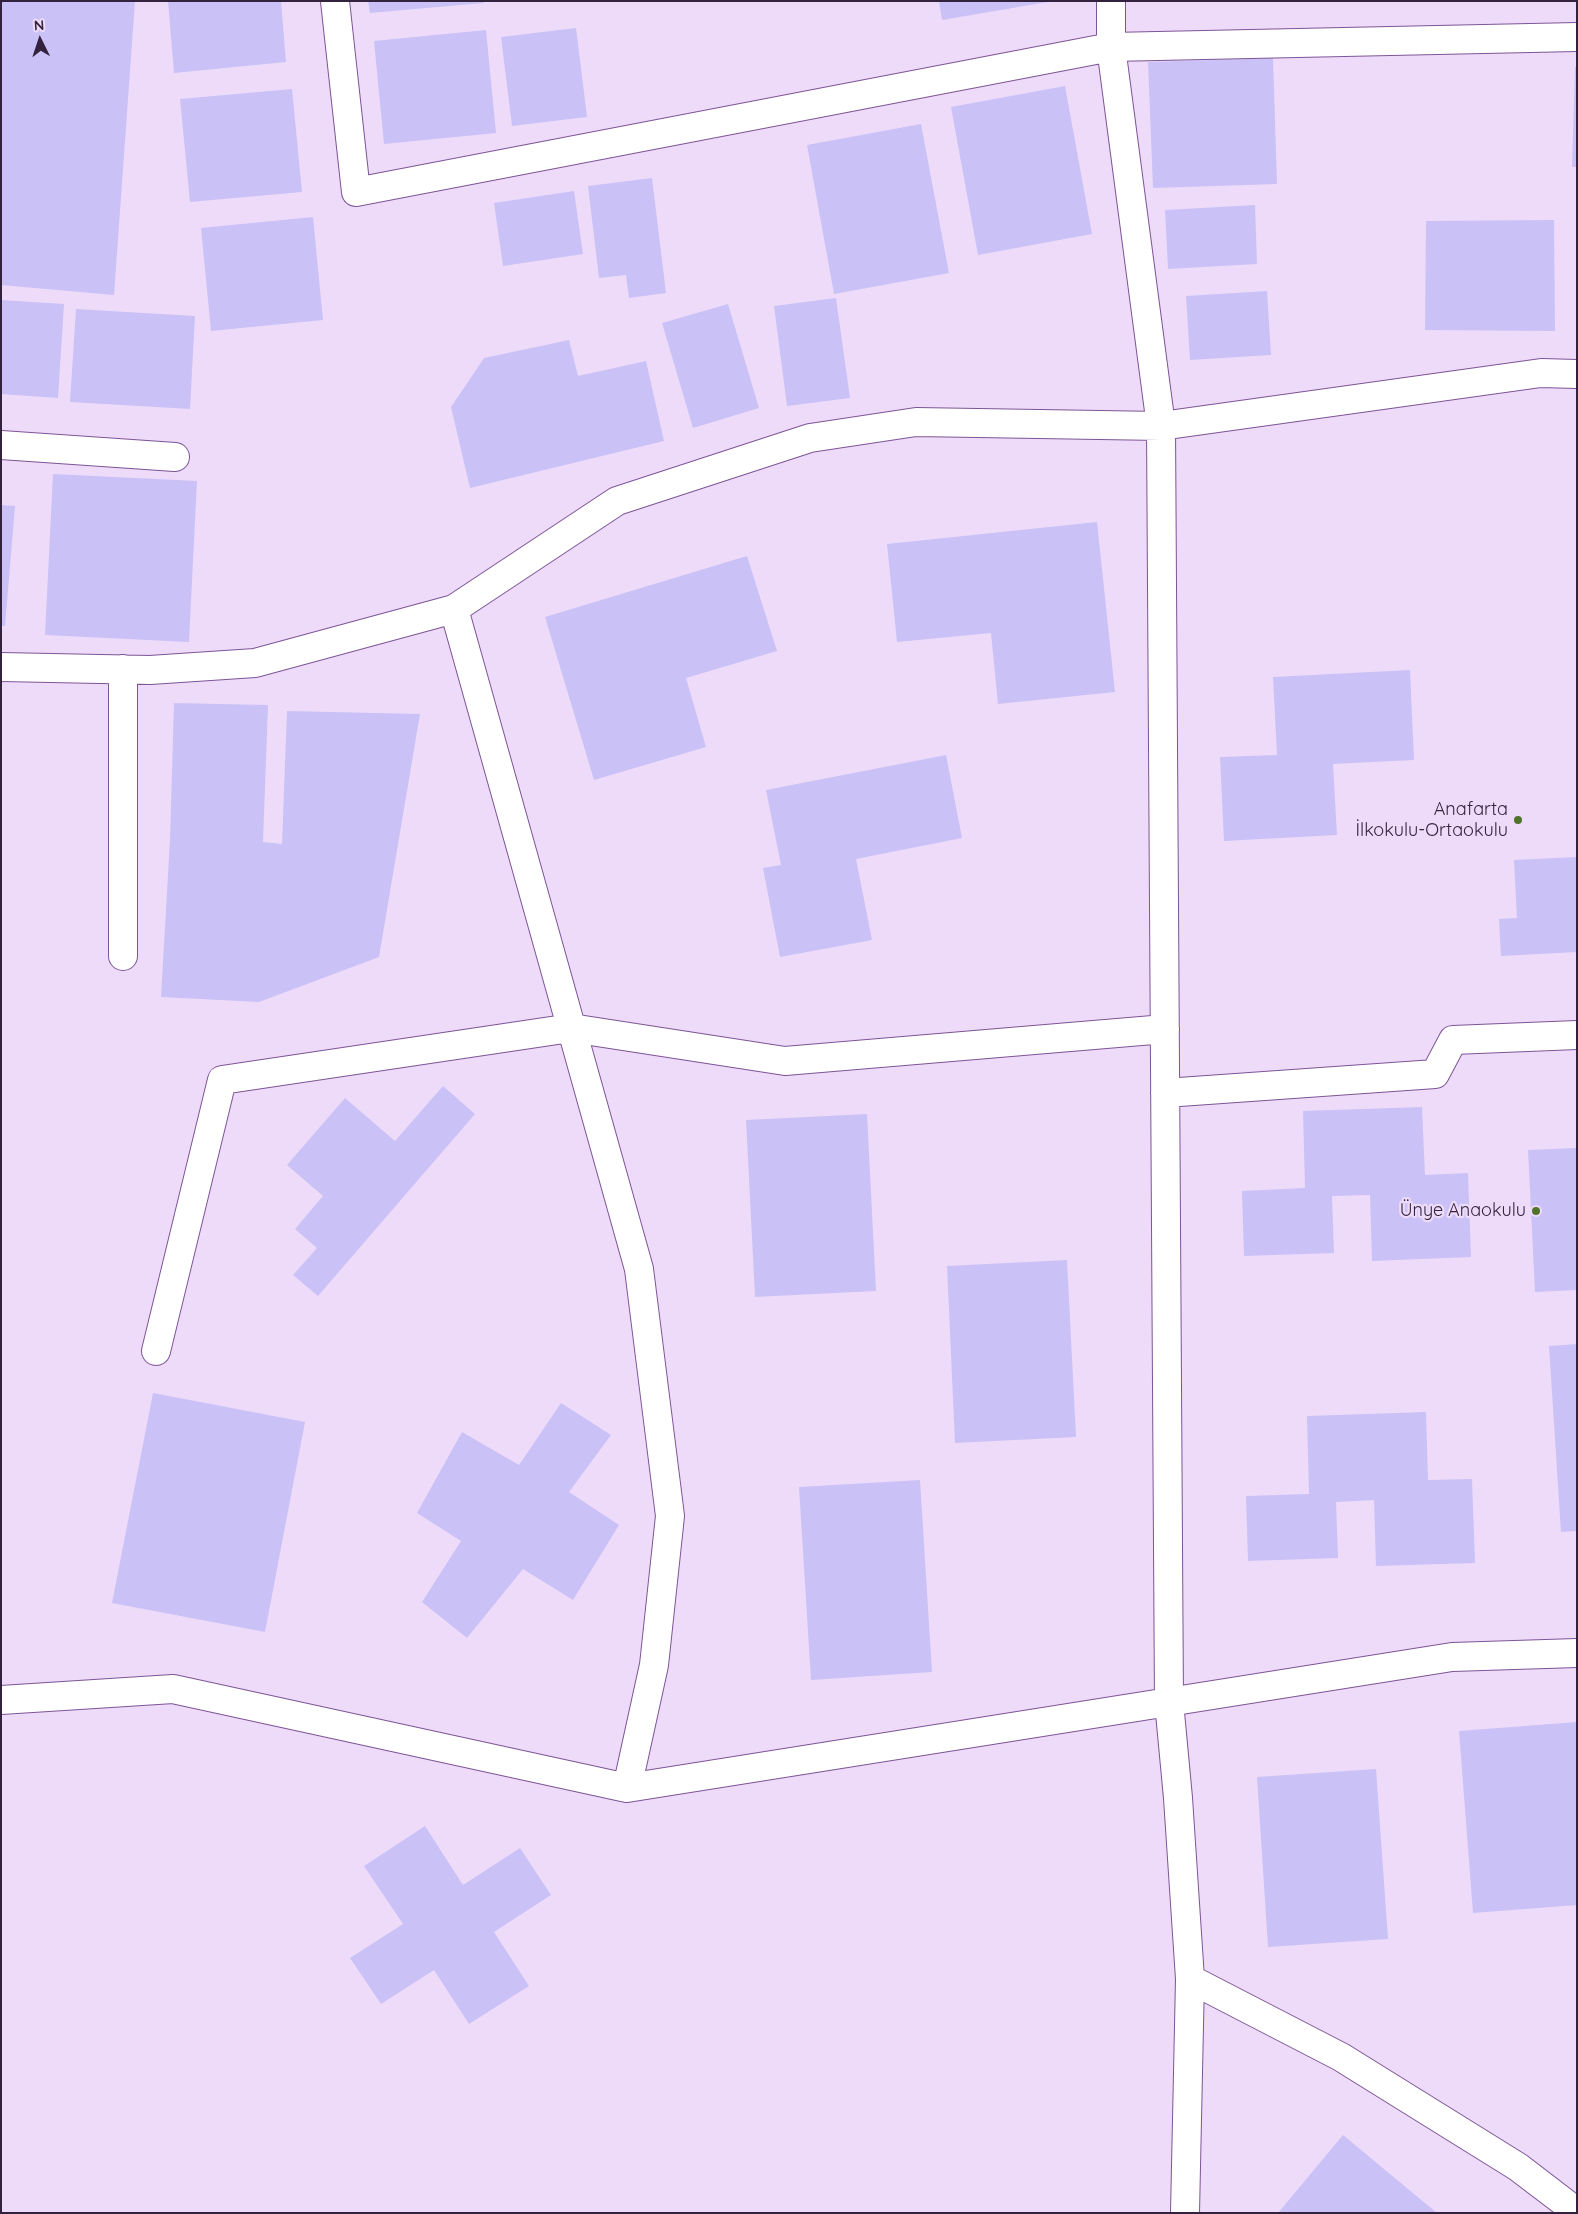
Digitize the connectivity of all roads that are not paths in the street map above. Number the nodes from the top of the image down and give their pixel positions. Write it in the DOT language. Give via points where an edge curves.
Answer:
graph roads {
  1 [pos="335,1"];
  2 [pos="1111,1"];
  3 [pos="1577,37"];
  4 [pos="1111,47"];
  5 [pos="1577,374"];
  6 [pos="1161,426"];
  7 [pos="1,445"];
  8 [pos="175,457"];
  9 [pos="454,609"];
  10 [pos="1,667"];
  11 [pos="123,669"];
  12 [pos="124,956"];
  13 [pos="571,1028"];
  14 [pos="1165,1029"];
  15 [pos="1577,1035"];
  16 [pos="1165,1093"];
  17 [pos="156,1351"];
  18 [pos="1577,1653"];
  19 [pos="1,1700"];
  20 [pos="1169,1702"];
  21 [pos="627,1788"];
  22 [pos="1190,1979"];
  23 [pos="1577,2212"];
  24 [pos="1185,2213"];
  1 -- 4 [label="street" via="356,192"];
  2 -- 4 [label="street"];
  3 -- 4 [label="street"];
  4 -- 6 [label="street"];
  5 -- 6 [label="street" via="1541,373"];
  6 -- 9 [label="street" via="916,422 810,438 617,501"];
  6 -- 14 [label="street"];
  7 -- 8 [label="street"];
  9 -- 11 [label="street" via="255,663"];
  9 -- 13 [label="street"];
  10 -- 11 [label="street"];
  11 -- 12 [label="street"];
  13 -- 14 [label="street" via="785,1060"];
  13 -- 17 [label="street" via="222,1080"];
  13 -- 21 [label="street" via="639,1269 670,1516 654,1665"];
  14 -- 16 [label="street"];
  15 -- 16 [label="street" via="1454,1040 1435,1074"];
  16 -- 20 [label="street"];
  18 -- 20 [label="street" via="1452,1657"];
  19 -- 21 [label="street" via="173,1689"];
  20 -- 21 [label="street"];
  20 -- 22 [label="street"];
  22 -- 23 [label="street" via="1341,2056 1518,2167"];
  22 -- 24 [label="street"];
}
